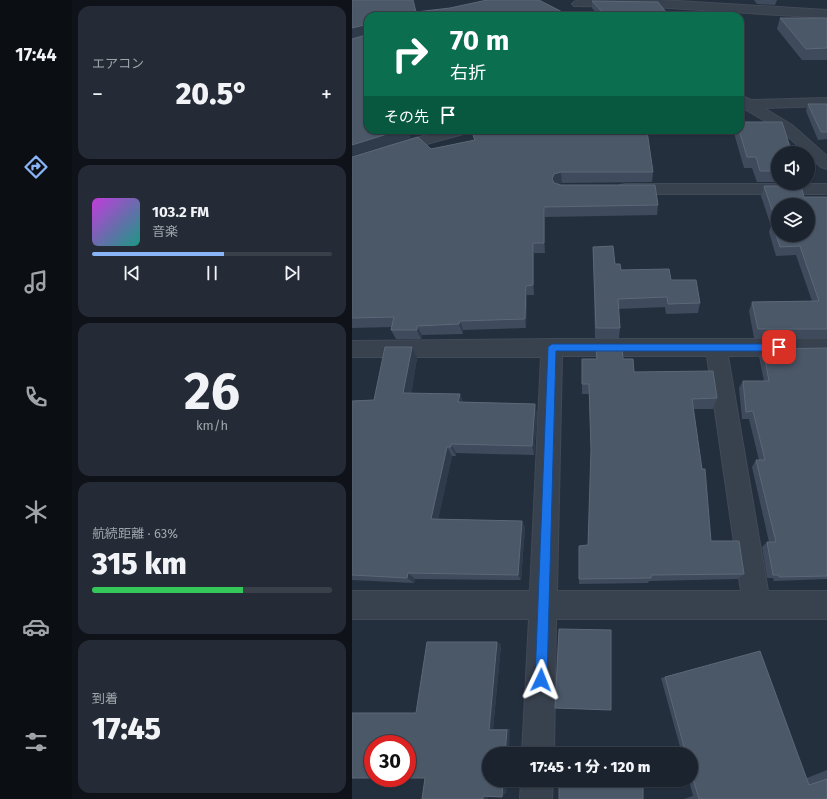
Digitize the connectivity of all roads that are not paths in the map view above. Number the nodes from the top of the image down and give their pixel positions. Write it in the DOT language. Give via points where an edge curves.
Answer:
graph roads {
  1 [pos="574,2"];
  2 [pos="591,12"];
  3 [pos="827,14"];
  4 [pos="744,102"];
  5 [pos="827,102"];
  6 [pos="744,103"];
  7 [pos="447,134"];
  8 [pos="352,163"];
  9 [pos="827,164"];
  10 [pos="827,188"];
  11 [pos="608,189"];
  12 [pos="552,347"];
  13 [pos="827,347"];
  14 [pos="716,348"];
  15 [pos="352,349"];
  16 [pos="756,604"];
  17 [pos="352,605"];
  18 [pos="544,605"];
  19 [pos="827,606"];
  20 [pos="538,747"];
  21 [pos="537,787"];
  22 [pos="536,799"];
  1 -- 2 [label="street"];
  1 -- 3 [label="street" via="667,3"];
  4 -- 5 [label="street"];
  6 -- 9 [label="street" via="787,128"];
  7 -- 8 [label="street"];
  10 -- 11 [label="street"];
  12 -- 14 [label="street"];
  12 -- 15 [label="street"];
  12 -- 18 [label="street"];
  13 -- 14 [label="street"];
  14 -- 16 [label="street"];
  16 -- 18 [label="street"];
  16 -- 19 [label="street"];
  17 -- 18 [label="street"];
  18 -- 20 [label="street"];
  21 -- 22 [label="street"];
}
